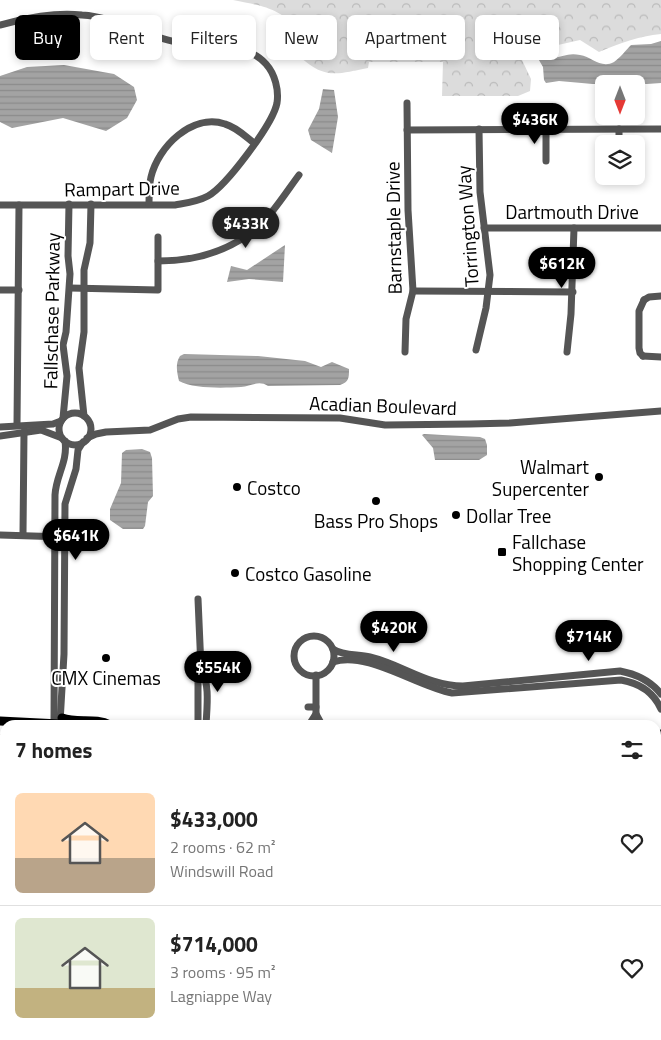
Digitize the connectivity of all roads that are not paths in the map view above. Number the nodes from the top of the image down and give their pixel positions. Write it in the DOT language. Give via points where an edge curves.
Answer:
graph roads {
  1 [pos="0,25"];
  2 [pos="407,103"];
  3 [pos="479,129"];
  4 [pos="546,129"];
  5 [pos="619,129"];
  6 [pos="661,129"];
  7 [pos="407,130"];
  8 [pos="619,135"];
  9 [pos="254,143"];
  10 [pos="546,161"];
  11 [pos="299,175"];
  12 [pos="69,204"];
  13 [pos="91,204"];
  14 [pos="149,204"];
  15 [pos="0,205"];
  16 [pos="19,205"];
  17 [pos="484,228"];
  18 [pos="574,228"];
  19 [pos="661,228"];
  20 [pos="158,237"];
  21 [pos="158,261"];
  22 [pos="70,288"];
  23 [pos="84,288"];
  24 [pos="0,290"];
  25 [pos="19,290"];
  26 [pos="413,291"];
  27 [pos="488,292"];
  28 [pos="573,292"];
  29 [pos="661,296"];
  30 [pos="476,350"];
  31 [pos="405,352"];
  32 [pos="567,352"];
  33 [pos="661,357"];
  34 [pos="661,411"];
  35 [pos="86,418"];
  36 [pos="62,420"];
  37 [pos="17,425"];
  38 [pos="0,427"];
  39 [pos="24,432"];
  40 [pos="106,432"];
  41 [pos="0,436"];
  42 [pos="64,440"];
  43 [pos="85,440"];
  44 [pos="0,534"];
  45 [pos="23,534"];
  46 [pos="55,537"];
  47 [pos="65,537"];
  48 [pos="198,600"];
  49 [pos="333,648"];
  50 [pos="54,653"];
  51 [pos="64,654"];
  52 [pos="380,659"];
  53 [pos="333,662"];
  54 [pos="201,668"];
  55 [pos="316,675"];
  56 [pos="556,676"];
  57 [pos="556,684"];
  58 [pos="501,685"];
  59 [pos="661,694"];
  60 [pos="308,707"];
  61 [pos="661,709"];
  62 [pos="316,711"];
  63 [pos="58,720"];
  64 [pos="58,720"];
  65 [pos="198,720"];
  66 [pos="206,720"];
  67 [pos="312,720"];
  68 [pos="320,720"];
  1 -- 9 [label="street, Rampart Drive" via="42,15 83,15 117,22 173,42 231,47 251,54 268,66 278,92 271,119"];
  2 -- 7 [label="street, Barnstaple Drive"];
  3 -- 4 [label="street"];
  3 -- 7 [label="street"];
  3 -- 17 [label="street, Torrington Way"];
  4 -- 5 [label="street"];
  4 -- 10 [label="street"];
  5 -- 6 [label="street"];
  5 -- 8 [label="street"];
  7 -- 26 [label="street, Barnstaple Drive"];
  9 -- 14 [label="street, Rampart Drive" via="222,186 207,196 189,203"];
  9 -- 14 [label="street" via="235,128 218,122 207,121 183,130 154,166"];
  11 -- 21 [label="street" via="250,234 196,258"];
  12 -- 13 [label="street, Rampart Drive"];
  12 -- 16 [label="street, Rampart Drive"];
  12 -- 22 [label="street, Fallschase Parkway"];
  13 -- 14 [label="street, Rampart Drive"];
  13 -- 23 [label="street, Fallschase Parkway"];
  15 -- 16 [label="street, Rampart Drive"];
  16 -- 25 [label="street"];
  17 -- 18 [label="street, Dartmouth Drive"];
  17 -- 27 [label="street, Torrington Way" via="490,269"];
  18 -- 19 [label="street, Dartmouth Drive"];
  18 -- 28 [label="street"];
  20 -- 21 [label="street"];
  21 -- 23 [label="street" via="158,290"];
  22 -- 23 [label="street"];
  22 -- 36 [label="street, Fallschase Parkway" via="63,345 67,381"];
  23 -- 35 [label="street, Fallschase Parkway" via="79,377"];
  24 -- 25 [label="street"];
  25 -- 37 [label="street"];
  26 -- 27 [label="street"];
  26 -- 31 [label="street, Barnstaple Drive" via="406,319"];
  27 -- 28 [label="street"];
  27 -- 30 [label="street, Torrington Way"];
  28 -- 32 [label="street"];
  29 -- 33 [label="street" via="642,298 639,311 641,358"];
  34 -- 40 [label="street, Acadian Boulevard" via="470,424 385,425 340,418 191,418 178,419 142,432"];
  35 -- 36 [label="street" via="73,413"];
  35 -- 40 [label="street" via="92,426"];
  35 -- 43 [label="street" via="90,429"];
  36 -- 37 [label="street" via="53,424"];
  36 -- 42 [label="street" via="59,430"];
  37 -- 38 [label="street"];
  39 -- 41 [label="street"];
  39 -- 42 [label="street" via="41,430"];
  39 -- 45 [label="street"];
  40 -- 43 [label="street, Acadian Boulevard"];
  42 -- 43 [label="street" via="74,444"];
  42 -- 46 [label="street" via="66,459 56,487"];
  43 -- 47 [label="street" via="78,450 74,478 66,497"];
  44 -- 45 [label="street"];
  45 -- 46 [label="street"];
  46 -- 47 [label="street"];
  46 -- 50 [label="street"];
  47 -- 51 [label="street"];
  48 -- 54 [label="street"];
  49 -- 52 [label="street" via="338,652"];
  49 -- 53 [label="street"];
  49 -- 55 [label="street" via="324,638 310,636 299,643 290,656 303,672"];
  50 -- 51 [label="street"];
  50 -- 63 [label="street"];
  51 -- 64 [label="street"];
  52 -- 53 [label="street"];
  52 -- 58 [label="street" via="434,689"];
  53 -- 55 [label="street" via="324,673"];
  54 -- 65 [label="street" via="198,676"];
  54 -- 66 [label="street" via="207,692"];
  55 -- 62 [label="street"];
  56 -- 57 [label="street"];
  56 -- 58 [label="street"];
  56 -- 59 [label="street" via="620,671 649,682"];
  57 -- 58 [label="street"];
  57 -- 61 [label="street" via="633,682 653,695"];
  60 -- 62 [label="street"];
  62 -- 67 [label="street"];
  62 -- 68 [label="street"];
}
